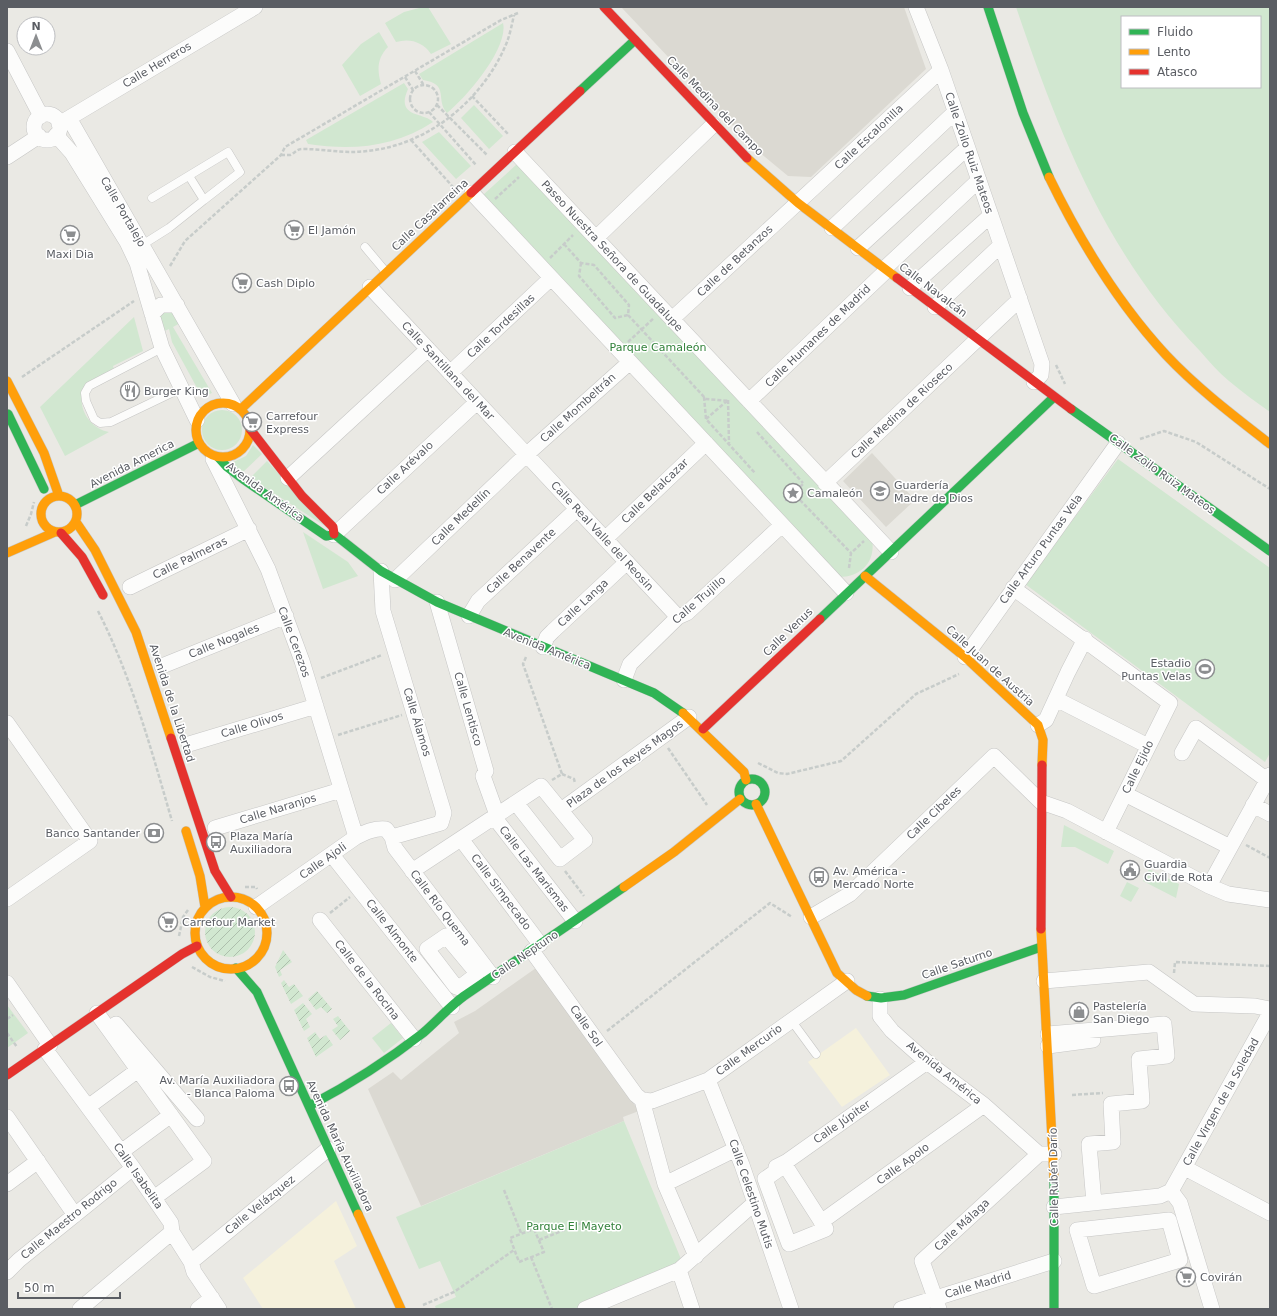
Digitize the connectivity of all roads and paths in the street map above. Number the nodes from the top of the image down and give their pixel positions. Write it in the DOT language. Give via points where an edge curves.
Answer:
graph roads {
  1 [pos="255,7"];
  2 [pos="604,7"];
  3 [pos="916,7"];
  4 [pos="988,7"];
  5 [pos="518,13"];
  6 [pos="514,15"];
  7 [pos="635,40"];
  8 [pos="7,51"];
  9 [pos="940,70"];
  10 [pos="415,71"];
  11 [pos="404,77"];
  12 [pos="423,84"];
  13 [pos="413,90"];
  14 [pos="472,96"];
  15 [pos="437,105"];
  16 [pos="430,112"];
  17 [pos="955,112"];
  18 [pos="41,116"];
  19 [pos="450,118"];
  20 [pos="441,125"];
  21 [pos="713,125"];
  22 [pos="62,126"];
  23 [pos="508,134"];
  24 [pos="39,136"];
  25 [pos="411,140"];
  26 [pos="967,148"];
  27 [pos="515,152"];
  28 [pos="281,155"];
  29 [pos="487,155"];
  30 [pos="7,157"];
  31 [pos="476,165"];
  32 [pos="527,165"];
  33 [pos="188,176"];
  34 [pos="979,180"];
  35 [pos="464,192"];
  36 [pos="152,198"];
  37 [pos="204,200"];
  38 [pos="798,203"];
  39 [pos="485,207"];
  40 [pos="991,215"];
  41 [pos="583,225"];
  42 [pos="832,228"];
  43 [pos="596,238"];
  44 [pos="564,244"];
  45 [pos="1001,244"];
  46 [pos="142,245"];
  47 [pos="365,247"];
  48 [pos="858,248"];
  49 [pos="581,263"];
  50 [pos="541,266"];
  51 [pos="886,269"];
  52 [pos="386,272"];
  53 [pos="551,278"];
  54 [pos="162,280"];
  55 [pos="370,287"];
  56 [pos="910,288"];
  57 [pos="138,298"];
  58 [pos="1020,299"];
  59 [pos="177,305"];
  60 [pos="935,307"];
  61 [pos="152,314"];
  62 [pos="628,314"];
  63 [pos="667,314"];
  64 [pos="641,329"];
  65 [pos="978,340"];
  66 [pos="162,348"];
  67 [pos="428,349"];
  68 [pos="619,350"];
  69 [pos="1054,361"];
  70 [pos="630,362"];
  71 [pos="450,374"];
  72 [pos="22,377"];
  73 [pos="7,381"];
  74 [pos="1034,382"];
  75 [pos="1066,386"];
  76 [pos="182,388"];
  77 [pos="733,395"];
  78 [pos="704,397"];
  79 [pos="1054,397"];
  80 [pos="477,402"];
  81 [pos="749,402"];
  82 [pos="733,405"];
  83 [pos="237,406"];
  84 [pos="7,412"];
  85 [pos="706,419"];
  86 [pos="197,420"];
  87 [pos="752,427"];
  88 [pos="250,429"];
  89 [pos="693,430"];
  90 [pos="1134,436"];
  91 [pos="1118,442"];
  92 [pos="199,443"];
  93 [pos="706,443"];
  94 [pos="729,444"];
  95 [pos="1270,444"];
  96 [pos="526,455"];
  97 [pos="215,456"];
  98 [pos="756,474"];
  99 [pos="288,478"];
  100 [pos="803,483"];
  101 [pos="826,483"];
  102 [pos="1270,489"];
  103 [pos="59,496"];
  104 [pos="36,497"];
  105 [pos="48,499"];
  106 [pos="800,500"];
  107 [pos="75,505"];
  108 [pos="577,509"];
  109 [pos="40,515"];
  110 [pos="76,522"];
  111 [pos="782,524"];
  112 [pos="34,526"];
  113 [pos="249,530"];
  114 [pos="25,532"];
  115 [pos="58,532"];
  116 [pos="872,532"];
  117 [pos="334,535"];
  118 [pos="605,539"];
  119 [pos="11,550"];
  120 [pos="1270,551"];
  121 [pos="891,552"];
  122 [pos="851,553"];
  123 [pos="627,562"];
  124 [pos="381,571"];
  125 [pos="865,576"];
  126 [pos="395,580"];
  127 [pos="130,587"];
  128 [pos="1013,588"];
  129 [pos="849,591"];
  130 [pos="438,602"];
  131 [pos="108,604"];
  132 [pos="96,607"];
  133 [pos="286,616"];
  134 [pos="469,616"];
  135 [pos="678,617"];
  136 [pos="1085,639"];
  137 [pos="537,645"];
  138 [pos="395,650"];
  139 [pos="969,660"];
  140 [pos="162,666"];
  141 [pos="624,680"];
  142 [pos="309,682"];
  143 [pos="1056,700"];
  144 [pos="316,706"];
  145 [pos="414,712"];
  146 [pos="689,717"];
  147 [pos="7,723"];
  148 [pos="1038,726"];
  149 [pos="703,729"];
  150 [pos="660,738"];
  151 [pos="326,739"];
  152 [pos="189,744"];
  153 [pos="1148,746"];
  154 [pos="1182,754"];
  155 [pos="745,776"];
  156 [pos="1269,777"];
  157 [pos="541,786"];
  158 [pos="341,790"];
  159 [pos="1125,794"];
  160 [pos="765,795"];
  161 [pos="740,799"];
  162 [pos="1041,802"];
  163 [pos="516,803"];
  164 [pos="756,804"];
  165 [pos="772,804"];
  166 [pos="1253,805"];
  167 [pos="560,810"];
  168 [pos="1270,814"];
  169 [pos="496,816"];
  170 [pos="716,820"];
  171 [pos="183,821"];
  172 [pos="174,826"];
  173 [pos="215,828"];
  174 [pos="1106,832"];
  175 [pos="392,837"];
  176 [pos="356,838"];
  177 [pos="461,839"];
  178 [pos="1232,843"];
  179 [pos="332,855"];
  180 [pos="1270,858"];
  181 [pos="561,863"];
  182 [pos="412,871"];
  183 [pos="1209,886"];
  184 [pos="360,890"];
  185 [pos="232,897"];
  186 [pos="7,899"];
  187 [pos="1270,900"];
  188 [pos="191,906"];
  189 [pos="205,907"];
  190 [pos="256,908"];
  191 [pos="593,908"];
  192 [pos="814,913"];
  193 [pos="320,920"];
  194 [pos="575,921"];
  195 [pos="197,946"];
  196 [pos="1041,947"];
  197 [pos="536,948"];
  198 [pos="182,954"];
  199 [pos="257,958"];
  200 [pos="1270,966"];
  201 [pos="236,968"];
  202 [pos="847,975"];
  203 [pos="493,976"];
  204 [pos="1044,981"];
  205 [pos="230,982"];
  206 [pos="7,983"];
  207 [pos="1167,985"];
  208 [pos="258,992"];
  209 [pos="880,999"];
  210 [pos="452,1008"];
  211 [pos="1270,1009"];
  212 [pos="100,1010"];
  213 [pos="1270,1013"];
  214 [pos="790,1020"];
  215 [pos="7,1033"];
  216 [pos="1137,1036"];
  217 [pos="414,1039"];
  218 [pos="595,1039"];
  219 [pos="1048,1040"];
  220 [pos="16,1047"];
  221 [pos="47,1047"];
  222 [pos="816,1054"];
  223 [pos="927,1062"];
  224 [pos="138,1070"];
  225 [pos="7,1075"];
  226 [pos="708,1080"];
  227 [pos="642,1100"];
  228 [pos="984,1105"];
  229 [pos="309,1106"];
  230 [pos="88,1107"];
  231 [pos="171,1115"];
  232 [pos="7,1117"];
  233 [pos="197,1119"];
  234 [pos="328,1149"];
  235 [pos="736,1149"];
  236 [pos="121,1152"];
  237 [pos="1047,1154"];
  238 [pos="38,1161"];
  239 [pos="133,1168"];
  240 [pos="1185,1168"];
  241 [pos="755,1177"];
  242 [pos="7,1184"];
  243 [pos="665,1184"];
  244 [pos="504,1190"];
  245 [pos="1171,1191"];
  246 [pos="154,1198"];
  247 [pos="1094,1203"];
  248 [pos="756,1205"];
  249 [pos="1054,1207"];
  250 [pos="1270,1213"];
  251 [pos="75,1214"];
  252 [pos="584,1222"];
  253 [pos="822,1222"];
  254 [pos="1077,1230"];
  255 [pos="172,1232"];
  256 [pos="521,1234"];
  257 [pos="539,1240"];
  258 [pos="514,1250"];
  259 [pos="696,1256"];
  260 [pos="531,1257"];
  261 [pos="1054,1261"];
  262 [pos="191,1262"];
  263 [pos="679,1270"];
  264 [pos="7,1272"];
  265 [pos="215,1303"];
  266 [pos="937,1304"];
  267 [pos="423,1305"];
  268 [pos="80,1309"];
  269 [pos="198,1309"];
  270 [pos="401,1309"];
  271 [pos="552,1309"];
  272 [pos="585,1309"];
  273 [pos="692,1309"];
  274 [pos="791,1309"];
  275 [pos="901,1309"];
  276 [pos="1054,1309"];
  277 [pos="1212,1309"];
  1 -- 22 [label="street, Calle Herreros" via="95,102"];
  2 -- 7 [label="street, Calle Medina del Campo"];
  3 -- 9 [label="street, Calle Zoilo Ruiz Mateos"];
  4 -- 95 [label="street" via="1036,147 1077,231 1101,270 1154,340 1225,410"];
  5 -- 6 [label="path"];
  6 -- 10 [label="path" via="501,20"];
  6 -- 14 [label="path" via="507,42 487,78"];
  7 -- 21 [label="street, Calle Medina del Campo"];
  7 -- 27 [label="street, Calle Casalarreina"];
  8 -- 18 [label="street"];
  9 -- 17 [label="street, Calle Zoilo Ruiz Mateos"];
  9 -- 38 [label="street, Calle Escalonilla"];
  10 -- 11 [label="path"];
  10 -- 12 [label="path"];
  11 -- 13 [label="path"];
  11 -- 28 [label="path" via="285,147"];
  12 -- 13 [label="path"];
  12 -- 15 [label="path" via="435,89 439,97"];
  13 -- 16 [label="path" via="410,98 412,108 420,113"];
  14 -- 19 [label="path"];
  14 -- 23 [label="path"];
  15 -- 16 [label="path"];
  15 -- 19 [label="path"];
  16 -- 20 [label="path"];
  17 -- 26 [label="street, Calle Zoilo Ruiz Mateos"];
  17 -- 42 [label="street"];
  18 -- 22 [label="street" via="52,115"];
  18 -- 24 [label="street" via="35,126"];
  19 -- 20 [label="path"];
  19 -- 29 [label="path"];
  20 -- 25 [label="path"];
  20 -- 31 [label="path"];
  21 -- 38 [label="street, Calle Medina del Campo"];
  21 -- 43 [label="street"];
  22 -- 24 [label="street" via="46,139"];
  22 -- 46 [label="street, Calle Portalejo"];
  22 -- 61 [label="street, Calle Portalejo" via="72,153 127,242 137,264"];
  24 -- 30 [label="street"];
  25 -- 28 [label="path" via="369,151 351,153 301,148 290,155"];
  25 -- 35 [label="path"];
  26 -- 34 [label="street, Calle Zoilo Ruiz Mateos"];
  26 -- 48 [label="street"];
  27 -- 32 [label="street, Paseo Nuestra Señora de Guadalupe"];
  27 -- 35 [label="street, Calle Casalarreina"];
  28 -- 54 [label="path" via="185,241"];
  32 -- 39 [label="path" via="520,177"];
  32 -- 41 [label="street, Paseo Nuestra Señora de Guadalupe"];
  33 -- 36 [label="lane"];
  33 -- 37 [label="lane"];
  33 -- 37 [label="lane" via="228,152 240,172"];
  34 -- 40 [label="street, Calle Zoilo Ruiz Mateos"];
  34 -- 51 [label="street, Calle Humanes de Madrid"];
  35 -- 39 [label="street"];
  35 -- 52 [label="street, Calle Casalarreina"];
  37 -- 46 [label="lane" via="169,228"];
  38 -- 42 [label="street, Calle Navalcán"];
  38 -- 63 [label="street, Calle de Betanzos"];
  39 -- 50 [label="street"];
  40 -- 45 [label="street, Calle Zoilo Ruiz Mateos"];
  40 -- 56 [label="street"];
  41 -- 43 [label="street, Paseo Nuestra Señora de Guadalupe"];
  41 -- 44 [label="path"];
  42 -- 48 [label="street, Calle Navalcán"];
  43 -- 63 [label="street, Paseo Nuestra Señora de Guadalupe"];
  44 -- 49 [label="path"];
  44 -- 50 [label="path"];
  45 -- 58 [label="street, Calle Zoilo Ruiz Mateos"];
  45 -- 60 [label="street"];
  46 -- 54 [label="street, Calle Portalejo"];
  47 -- 52 [label="lane"];
  48 -- 51 [label="street, Calle Navalcán"];
  49 -- 62 [label="path" via="594,265 629,305"];
  49 -- 62 [label="path" via="579,276 615,318"];
  50 -- 53 [label="street"];
  51 -- 56 [label="street, Calle Navalcán"];
  51 -- 81 [label="street, Calle Humanes de Madrid"];
  52 -- 55 [label="street, Calle Casalarreina"];
  53 -- 68 [label="street"];
  53 -- 71 [label="street, Calle Tordesillas"];
  54 -- 59 [label="street, Calle Portalejo"];
  55 -- 67 [label="street, Calle Santillana del Mar"];
  55 -- 83 [label="street, Calle Casalarreina"];
  56 -- 60 [label="street, Calle Navalcán"];
  57 -- 72 [label="path"];
  58 -- 65 [label="street"];
  58 -- 74 [label="street, Calle Zoilo Ruiz Mateos" via="1042,364 1041,375"];
  59 -- 61 [label="street" via="161,305"];
  59 -- 83 [label="street, Calle Portalejo"];
  60 -- 65 [label="street, Calle Navalcán"];
  61 -- 66 [label="street, Calle Portalejo"];
  62 -- 64 [label="path"];
  63 -- 64 [label="path"];
  63 -- 77 [label="street, Paseo Nuestra Señora de Guadalupe"];
  64 -- 68 [label="path"];
  64 -- 78 [label="path"];
  65 -- 74 [label="street, Calle Navalcán"];
  65 -- 101 [label="street, Calle Medina de Rioseco"];
  66 -- 76 [label="street, Calle Portalejo"];
  66 -- 76 [label="lane" via="89,386 85,393 86,402 94,419 100,423 111,422"];
  67 -- 71 [label="street, Calle Santillana del Mar"];
  67 -- 99 [label="street"];
  68 -- 70 [label="street"];
  69 -- 75 [label="path"];
  70 -- 89 [label="street"];
  70 -- 96 [label="street, Calle Mombeltrán"];
  71 -- 80 [label="street, Calle Santillana del Mar"];
  73 -- 103 [label="street" via="44,453"];
  74 -- 79 [label="street, Calle Navalcán"];
  76 -- 86 [label="street, Calle Portalejo"];
  77 -- 78 [label="path"];
  77 -- 81 [label="street, Paseo Nuestra Señora de Guadalupe"];
  77 -- 82 [label="path"];
  77 -- 85 [label="path"];
  77 -- 94 [label="path"];
  78 -- 85 [label="path"];
  79 -- 91 [label="street, Calle Zoilo Ruiz Mateos"];
  79 -- 121 [label="street, Calle Venus"];
  80 -- 96 [label="street, Calle Santillana del Mar"];
  80 -- 117 [label="street, Calle Arévalo"];
  81 -- 101 [label="street, Paseo Nuestra Señora de Guadalupe"];
  83 -- 86 [label="street" via="220,403 208,407"];
  83 -- 88 [label="street" via="249,422"];
  84 -- 105 [label="street" via="42,481"];
  85 -- 89 [label="path"];
  85 -- 94 [label="path"];
  86 -- 92 [label="street" via="196,436"];
  87 -- 100 [label="path"];
  88 -- 97 [label="street" via="248,441 241,450 230,456"];
  88 -- 99 [label="street, Avenida América"];
  89 -- 93 [label="street"];
  90 -- 102 [label="path" via="1141,439 1164,432 1196,442"];
  91 -- 120 [label="street, Calle Zoilo Ruiz Mateos"];
  91 -- 128 [label="street, Calle Arturo Puntas Vela"];
  92 -- 97 [label="street"];
  92 -- 107 [label="street, Avenida America"];
  93 -- 111 [label="street"];
  93 -- 118 [label="street, Calle Belalcazar"];
  94 -- 98 [label="path"];
  96 -- 108 [label="street, Calle Real Valle del Reosin"];
  96 -- 126 [label="street, Calle Medellín"];
  97 -- 113 [label="street, Calle Cerezos"];
  97 -- 117 [label="street, Avenida América" via="243,479 326,536"];
  99 -- 117 [label="street, Avenida América" via="333,527"];
  101 -- 116 [label="street, Paseo Nuestra Señora de Guadalupe"];
  103 -- 105 [label="street"];
  103 -- 107 [label="street" via="68,498"];
  104 -- 114 [label="path"];
  105 -- 109 [label="street"];
  106 -- 106 [label="path" via="786,500 786,487 800,487"];
  106 -- 122 [label="path"];
  107 -- 110 [label="street"];
  108 -- 118 [label="street, Calle Real Valle del Reosin"];
  108 -- 134 [label="street, Calle Benavente" via="478,601"];
  109 -- 112 [label="street"];
  109 -- 115 [label="street" via="44,526"];
  110 -- 115 [label="street" via="67,531"];
  110 -- 185 [label="street, Avenida de la Libertad" via="95,550 136,632 200,830 215,871"];
  111 -- 129 [label="street"];
  111 -- 135 [label="street, Calle Trujillo" via="687,613"];
  113 -- 127 [label="street, Calle Palmeras"];
  113 -- 133 [label="street, Calle Cerezos" via="268,568"];
  114 -- 119 [label="street"];
  115 -- 119 [label="street"];
  115 -- 131 [label="street" via="82,557"];
  116 -- 121 [label="street, Paseo Nuestra Señora de Guadalupe"];
  116 -- 122 [label="path"];
  117 -- 124 [label="street, Avenida América"];
  118 -- 123 [label="street, Calle Real Valle del Reosin"];
  121 -- 125 [label="street, Calle Venus"];
  122 -- 129 [label="path"];
  123 -- 135 [label="street, Calle Real Valle del Reosin"];
  123 -- 137 [label="street, Calle Langa"];
  124 -- 126 [label="street, Avenida América"];
  124 -- 138 [label="street, Calle Álamos" via="383,611"];
  125 -- 129 [label="street, Calle Venus"];
  125 -- 139 [label="street, Calle Juan de Austria"];
  126 -- 130 [label="street, Avenida América"];
  128 -- 136 [label="street"];
  128 -- 139 [label="street, Calle Arturo Puntas Vela"];
  129 -- 149 [label="street, Calle Venus"];
  130 -- 134 [label="street, Avenida América"];
  130 -- 169 [label="street, Calle Lentisco" via="486,771 483,776"];
  132 -- 172 [label="path" via="113,640 133,690"];
  133 -- 140 [label="street, Calle Nogales"];
  133 -- 142 [label="street, Calle Cerezos"];
  134 -- 137 [label="street, Avenida América"];
  135 -- 141 [label="street, Calle Trujillo" via="630,664"];
  136 -- 143 [label="street"];
  136 -- 153 [label="street, Calle Ejido" via="1170,703"];
  137 -- 141 [label="street, Avenida América"];
  137 -- 157 [label="path" via="523,664 562,774"];
  138 -- 142 [label="path"];
  138 -- 145 [label="street, Calle Álamos"];
  139 -- 148 [label="street, Calle Juan de Austria"];
  139 -- 155 [label="path" via="966,670 916,694 841,761 787,774 752,762"];
  141 -- 146 [label="street, Avenida América" via="654,693"];
  142 -- 144 [label="street, Calle Cerezos"];
  143 -- 148 [label="street" via="1046,720"];
  143 -- 153 [label="street"];
  144 -- 151 [label="street, Calle Cerezos"];
  144 -- 152 [label="street, Calle Olivos"];
  145 -- 151 [label="path"];
  145 -- 175 [label="street, Calle Álamos" via="444,813 441,823"];
  146 -- 149 [label="street, Avenida América"];
  146 -- 150 [label="street, Plaza de los Reyes Magos"];
  147 -- 186 [label="street" via="90,841"];
  148 -- 162 [label="street" via="1043,740"];
  149 -- 155 [label="street, Avenida América"];
  150 -- 167 [label="street, Plaza de los Reyes Magos"];
  150 -- 170 [label="path"];
  151 -- 158 [label="street, Calle Cerezos"];
  153 -- 159 [label="street, Calle Ejido"];
  154 -- 156 [label="street" via="1196,728"];
  155 -- 160 [label="street" via="762,783"];
  155 -- 161 [label="street" via="738,790"];
  156 -- 166 [label="street"];
  157 -- 163 [label="street"];
  157 -- 167 [label="street"];
  158 -- 173 [label="street, Calle Naranjos"];
  158 -- 176 [label="street, Calle Cerezos"];
  159 -- 174 [label="street, Calle Ejido"];
  159 -- 178 [label="street"];
  160 -- 164 [label="street"];
  160 -- 165 [label="street"];
  161 -- 164 [label="street" via="747,804"];
  161 -- 170 [label="street, Calle Neptuno"];
  162 -- 174 [label="street"];
  162 -- 192 [label="street, Calle Cibeles" via="994,756 850,894"];
  162 -- 196 [label="street, Calle Rubén Darío"];
  163 -- 169 [label="street"];
  163 -- 181 [label="street"];
  164 -- 192 [label="street"];
  166 -- 168 [label="street"];
  166 -- 178 [label="street"];
  167 -- 181 [label="street" via="585,840"];
  169 -- 177 [label="street"];
  169 -- 194 [label="street, Calle Las Marismas"];
  170 -- 191 [label="street, Calle Neptuno"];
  171 -- 189 [label="street" via="200,876"];
  174 -- 183 [label="street"];
  175 -- 176 [label="street, Calle Ajoli" via="386,829 378,828"];
  175 -- 182 [label="street, Calle Río Quema" via="395,848"];
  176 -- 179 [label="street, Calle Ajoli"];
  177 -- 182 [label="street"];
  177 -- 197 [label="street, Calle Simpecado"];
  178 -- 180 [label="path"];
  178 -- 183 [label="street"];
  179 -- 184 [label="street, Calle Almonte"];
  179 -- 190 [label="street, Calle Ajoli"];
  181 -- 191 [label="path"];
  182 -- 203 [label="street, Calle Río Quema"];
  183 -- 187 [label="street" via="1228,894"];
  184 -- 193 [label="path"];
  184 -- 210 [label="street, Calle Almonte"];
  185 -- 189 [label="street" via="222,898"];
  185 -- 190 [label="street" via="245,900"];
  188 -- 198 [label="path" via="183,917 177,943"];
  189 -- 195 [label="street" via="195,925"];
  190 -- 199 [label="street" via="263,916 266,927 266,938"];
  191 -- 194 [label="street, Calle Neptuno"];
  192 -- 202 [label="street" via="837,973"];
  192 -- 218 [label="path" via="791,918 770,903"];
  193 -- 217 [label="street, Calle de la Rocina"];
  194 -- 197 [label="street, Calle Neptuno"];
  195 -- 198 [label="street"];
  195 -- 201 [label="street" via="202,954 217,966"];
  196 -- 204 [label="street, Calle Rubén Darío"];
  196 -- 209 [label="street, Calle Saturno" via="904,995"];
  197 -- 203 [label="street, Calle Neptuno"];
  197 -- 218 [label="street, Calle Sol"];
  198 -- 205 [label="path" via="191,966 200,972"];
  198 -- 212 [label="street"];
  199 -- 201 [label="street" via="247,965"];
  199 -- 208 [label="street, Avenida María Auxiliadora"];
  200 -- 207 [label="path" via="1175,962 1174,979"];
  201 -- 208 [label="street, Avenida María Auxiliadora"];
  202 -- 209 [label="street" via="857,992"];
  202 -- 214 [label="street, Calle Mercurio"];
  203 -- 210 [label="street, Calle Neptuno"];
  204 -- 207 [label="street" via="1149,972"];
  204 -- 219 [label="street, Calle Rubén Darío"];
  206 -- 221 [label="street, Calle Isabelita"];
  207 -- 211 [label="street" via="1194,1004 1255,1006"];
  208 -- 229 [label="street, Avenida María Auxiliadora"];
  209 -- 223 [label="street, Avenida América" via="880,1016"];
  210 -- 217 [label="street, Calle Neptuno"];
  212 -- 221 [label="street"];
  212 -- 224 [label="street"];
  212 -- 233 [label="street"];
  213 -- 240 [label="street, Calle Virgen de la Soledad"];
  214 -- 222 [label="lane"];
  214 -- 226 [label="street, Calle Mercurio"];
  215 -- 220 [label="path"];
  216 -- 219 [label="street" via="1077,1041 1064,1045"];
  217 -- 229 [label="street, Calle Neptuno" via="336,1092"];
  218 -- 227 [label="street, Calle Sol"];
  219 -- 237 [label="street, Calle Rubén Darío"];
  219 -- 247 [label="street" via="1164,1024 1167,1056 1139,1058 1142,1101 1111,1104 1113,1142 1089,1144"];
  221 -- 225 [label="street"];
  221 -- 230 [label="street, Calle Isabelita"];
  223 -- 228 [label="street, Avenida América"];
  223 -- 241 [label="street, Calle Júpiter" via="786,1162"];
  224 -- 230 [label="street"];
  224 -- 231 [label="street"];
  226 -- 227 [label="street, Calle Mercurio" via="652,1100"];
  226 -- 235 [label="street, Calle Celestino Mutis"];
  227 -- 243 [label="street"];
  228 -- 237 [label="street, Avenida América"];
  228 -- 253 [label="street, Calle Apolo"];
  229 -- 234 [label="street, Avenida María Auxiliadora"];
  230 -- 236 [label="street, Calle Isabelita"];
  231 -- 236 [label="street"];
  231 -- 246 [label="street" via="204,1161"];
  232 -- 238 [label="street"];
  234 -- 262 [label="street, Calle Velázquez"];
  234 -- 270 [label="street, Avenida María Auxiliadora"];
  235 -- 243 [label="street"];
  235 -- 248 [label="street, Calle Celestino Mutis"];
  236 -- 239 [label="street, Calle Isabelita"];
  237 -- 249 [label="street, Calle Rubén Darío"];
  237 -- 266 [label="street, Calle Málaga" via="922,1262"];
  238 -- 242 [label="street"];
  238 -- 251 [label="street"];
  239 -- 246 [label="street, Calle Isabelita"];
  239 -- 251 [label="street, Calle Maestro Rodrigo"];
  240 -- 245 [label="street, Calle Virgen de la Soledad"];
  240 -- 250 [label="street"];
  243 -- 259 [label="street"];
  244 -- 256 [label="path"];
  245 -- 247 [label="street" via="1160,1196"];
  245 -- 277 [label="street" via="1180,1203"];
  246 -- 255 [label="street, Calle Isabelita" via="171,1223"];
  247 -- 249 [label="street"];
  248 -- 259 [label="street" via="750,1207"];
  248 -- 274 [label="street, Calle Celestino Mutis"];
  249 -- 261 [label="street, Calle Rubén Darío"];
  251 -- 264 [label="street, Calle Maestro Rodrigo"];
  252 -- 257 [label="path"];
  253 -- 253 [label="street" via="785,1165 765,1179 789,1244 826,1229"];
  254 -- 254 [label="street" via="1094,1286 1180,1260 1169,1220"];
  255 -- 262 [label="street, Calle Isabelita"];
  255 -- 268 [label="street"];
  256 -- 257 [label="path" via="534,1228"];
  256 -- 258 [label="path" via="510,1238"];
  257 -- 260 [label="path" via="544,1252"];
  258 -- 260 [label="path" via="519,1262"];
  258 -- 267 [label="path" via="454,1292"];
  259 -- 263 [label="street"];
  260 -- 271 [label="path"];
  261 -- 266 [label="street, Calle Madrid"];
  261 -- 276 [label="street, Calle Rubén Darío"];
  262 -- 265 [label="street, Calle Isabelita" via="194,1272"];
  263 -- 272 [label="street"];
  263 -- 273 [label="street"];
  265 -- 269 [label="street"];
  266 -- 275 [label="street, Calle Madrid"];
}
